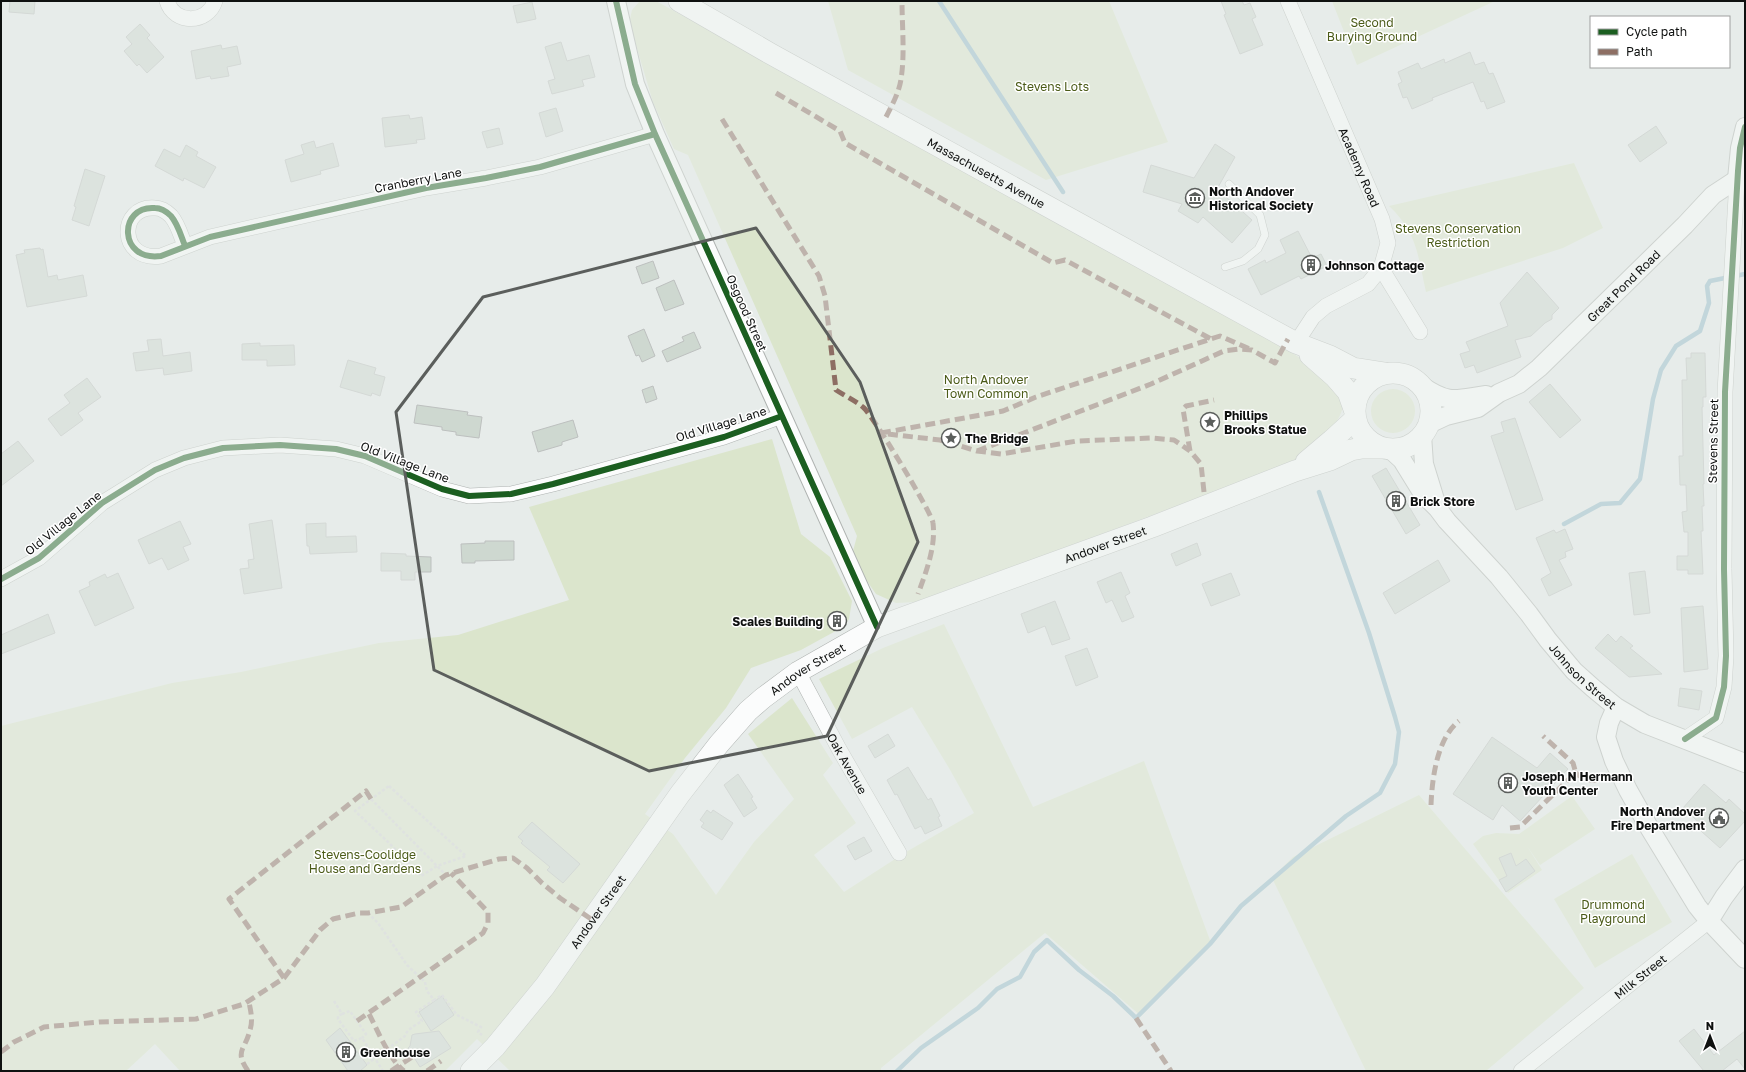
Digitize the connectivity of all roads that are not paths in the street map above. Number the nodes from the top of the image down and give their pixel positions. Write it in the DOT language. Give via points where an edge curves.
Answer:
graph roads {
  1 [pos="167,1"];
  2 [pos="215,1"];
  3 [pos="616,1"];
  4 [pos="678,1"];
  5 [pos="1288,1"];
  6 [pos="1745,127"];
  7 [pos="655,134"];
  8 [pos="1741,177"];
  9 [pos="1229,184"];
  10 [pos="185,246"];
  11 [pos="1225,268"];
  12 [pos="1381,268"];
  13 [pos="1420,332"];
  14 [pos="1296,343"];
  15 [pos="1385,373"];
  16 [pos="1422,386"];
  17 [pos="1499,393"];
  18 [pos="1354,414"];
  19 [pos="782,416"];
  20 [pos="1426,430"];
  21 [pos="1386,448"];
  22 [pos="1295,472"];
  23 [pos="1438,509"];
  24 [pos="1,579"];
  25 [pos="877,627"];
  26 [pos="798,672"];
  27 [pos="1616,707"];
  28 [pos="1685,739"];
  29 [pos="1745,763"];
  30 [pos="898,853"];
  31 [pos="1745,869"];
  32 [pos="1709,922"];
  33 [pos="1745,959"];
  34 [pos="478,1069"];
  35 [pos="1521,1071"];
  1 -- 2 [label="street" via="172,10 185,19 202,17 209,12"];
  3 -- 7 [label="street, Osgood Street" via="635,84"];
  4 -- 14 [label="main road, Massachusetts Avenue"];
  5 -- 12 [label="street, Academy Road" via="1382,219 1388,243"];
  6 -- 8 [label="street, Stevens Street" via="1740,148"];
  7 -- 10 [label="street, Cranberry Lane" via="540,167 426,188 210,237"];
  7 -- 19 [label="street, Osgood Street"];
  8 -- 17 [label="street, Great Pond Road" via="1713,195 1539,368 1519,384"];
  8 -- 28 [label="street, Stevens Street" via="1732,263 1725,392 1724,687 1716,718"];
  9 -- 11 [label="lane" via="1260,215 1264,235 1258,250 1243,261"];
  12 -- 13 [label="street"];
  12 -- 14 [label="street" via="1368,284 1326,306 1312,317"];
  14 -- 15 [label="main road, Massachusetts Avenue" via="1353,368"];
  14 -- 18 [label="main road, Massachusetts Avenue" via="1335,377 1348,392"];
  15 -- 16 [label="main road" via="1402,373"];
  15 -- 18 [label="main road" via="1367,382 1360,390"];
  16 -- 17 [label="street, Great Pond Road" via="1446,399 1464,399"];
  16 -- 20 [label="main road" via="1431,404"];
  17 -- 20 [label="street, Great Pond Road" via="1478,408 1446,416"];
  18 -- 21 [label="main road" via="1364,437"];
  18 -- 22 [label="main road, Andover Street" via="1332,440"];
  19 -- 24 [label="street, Old Village Lane" via="724,437 553,484 526,491 487,496 469,496 442,489 365,456 336,449 280,445 223,448 184,458 155,470 102,503 39,558"];
  19 -- 25 [label="street, Osgood Street"];
  20 -- 21 [label="main road" via="1413,443 1402,448"];
  20 -- 23 [label="street, Johnson Street" via="1424,464"];
  21 -- 22 [label="main road, Andover Street" via="1351,450"];
  21 -- 23 [label="street, Johnson Street" via="1402,460 1423,494"];
  22 -- 25 [label="main road, Andover Street"];
  23 -- 27 [label="street, Johnson Street" via="1516,597 1574,671"];
  25 -- 26 [label="main road, Andover Street"];
  26 -- 30 [label="street, Oak Avenue"];
  26 -- 34 [label="main road, Andover Street" via="753,707 719,744 680,794 544,986"];
  27 -- 28 [label="street" via="1645,724"];
  27 -- 32 [label="street, Johnson Street" via="1606,737 1614,761 1650,829"];
  28 -- 29 [label="street"];
  31 -- 32 [label="street, Milk Street"];
  32 -- 33 [label="street, Johnson Street"];
  32 -- 35 [label="street, Milk Street"];
}
